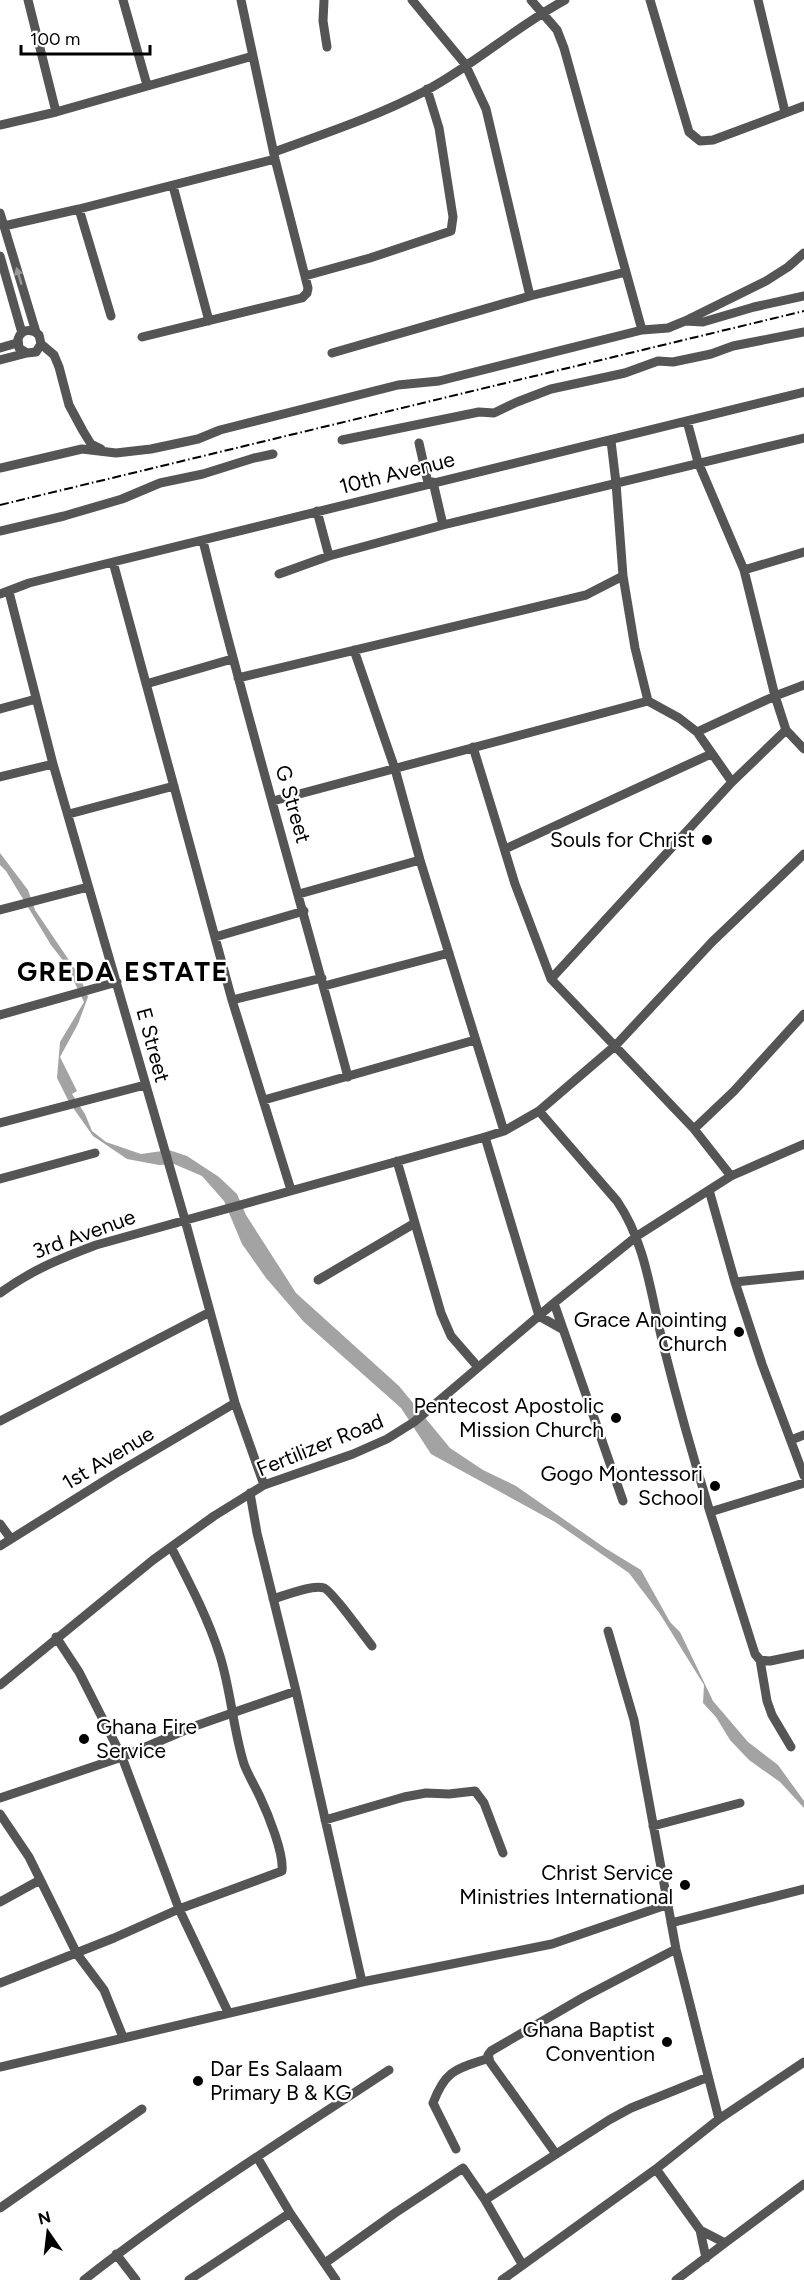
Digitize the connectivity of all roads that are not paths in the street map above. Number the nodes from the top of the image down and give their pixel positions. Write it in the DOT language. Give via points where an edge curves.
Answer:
graph roads {
  1 [pos="28,0"];
  2 [pos="123,0"];
  3 [pos="241,0"];
  4 [pos="324,0"];
  5 [pos="412,0"];
  6 [pos="531,0"];
  7 [pos="565,0"];
  8 [pos="650,0"];
  9 [pos="758,0"];
  10 [pos="543,13"];
  11 [pos="327,46"];
  12 [pos="253,56"];
  13 [pos="465,64"];
  14 [pos="147,85"];
  15 [pos="427,89"];
  16 [pos="804,106"];
  17 [pos="56,112"];
  18 [pos="785,112"];
  19 [pos="0,125"];
  20 [pos="275,156"];
  21 [pos="173,186"];
  22 [pos="79,209"];
  23 [pos="0,213"];
  24 [pos="4,226"];
  25 [pos="804,253"];
  26 [pos="0,256"];
  27 [pos="626,272"];
  28 [pos="305,276"];
  29 [pos="530,296"];
  30 [pos="804,296"];
  31 [pos="111,316"];
  32 [pos="210,321"];
  33 [pos="686,321"];
  34 [pos="642,330"];
  35 [pos="36,332"];
  36 [pos="804,332"];
  37 [pos="22,333"];
  38 [pos="142,337"];
  39 [pos="17,344"];
  40 [pos="41,344"];
  41 [pos="0,348"];
  42 [pos="27,353"];
  43 [pos="332,353"];
  44 [pos="0,360"];
  45 [pos="804,392"];
  46 [pos="687,421"];
  47 [pos="804,438"];
  48 [pos="342,440"];
  49 [pos="610,441"];
  50 [pos="418,443"];
  51 [pos="104,452"];
  52 [pos="273,454"];
  53 [pos="698,462"];
  54 [pos="0,468"];
  55 [pos="431,483"];
  56 [pos="616,483"];
  57 [pos="317,511"];
  58 [pos="443,525"];
  59 [pos="0,531"];
  60 [pos="203,541"];
  61 [pos="804,552"];
  62 [pos="328,556"];
  63 [pos="113,562"];
  64 [pos="744,570"];
  65 [pos="279,574"];
  66 [pos="623,576"];
  67 [pos="4,593"];
  68 [pos="354,650"];
  69 [pos="232,658"];
  70 [pos="238,678"];
  71 [pos="146,684"];
  72 [pos="804,686"];
  73 [pos="775,696"];
  74 [pos="36,699"];
  75 [pos="648,701"];
  76 [pos="0,709"];
  77 [pos="786,729"];
  78 [pos="697,732"];
  79 [pos="473,747"];
  80 [pos="804,749"];
  81 [pos="711,754"];
  82 [pos="53,764"];
  83 [pos="395,770"];
  84 [pos="0,777"];
  85 [pos="732,782"];
  86 [pos="174,786"];
  87 [pos="273,801"];
  88 [pos="69,814"];
  89 [pos="505,849"];
  90 [pos="804,854"];
  91 [pos="420,860"];
  92 [pos="88,887"];
  93 [pos="299,894"];
  94 [pos="0,910"];
  95 [pos="304,911"];
  96 [pos="215,937"];
  97 [pos="449,953"];
  98 [pos="551,979"];
  99 [pos="117,982"];
  100 [pos="323,982"];
  101 [pos="232,1000"];
  102 [pos="804,1014"];
  103 [pos="0,1015"];
  104 [pos="475,1040"];
  105 [pos="616,1045"];
  106 [pos="348,1077"];
  107 [pos="145,1085"];
  108 [pos="264,1100"];
  109 [pos="539,1111"];
  110 [pos="0,1123"];
  111 [pos="694,1129"];
  112 [pos="504,1131"];
  113 [pos="485,1137"];
  114 [pos="804,1144"];
  115 [pos="95,1153"];
  116 [pos="397,1161"];
  117 [pos="731,1176"];
  118 [pos="0,1179"];
  119 [pos="291,1190"];
  120 [pos="709,1190"];
  121 [pos="185,1220"];
  122 [pos="415,1223"];
  123 [pos="637,1236"];
  124 [pos="804,1275"];
  125 [pos="318,1280"];
  126 [pos="735,1282"];
  127 [pos="0,1293"];
  128 [pos="554,1303"];
  129 [pos="210,1312"];
  130 [pos="539,1316"];
  131 [pos="562,1329"];
  132 [pos="478,1367"];
  133 [pos="235,1403"];
  134 [pos="0,1421"];
  135 [pos="804,1435"];
  136 [pos="791,1440"];
  137 [pos="804,1476"];
  138 [pos="804,1483"];
  139 [pos="264,1485"];
  140 [pos="250,1493"];
  141 [pos="623,1501"];
  142 [pos="710,1512"];
  143 [pos="0,1524"];
  144 [pos="11,1539"];
  145 [pos="0,1546"];
  146 [pos="171,1547"];
  147 [pos="273,1599"];
  148 [pos="608,1631"];
  149 [pos="56,1637"];
  150 [pos="372,1646"];
  151 [pos="804,1654"];
  152 [pos="760,1660"];
  153 [pos="0,1685"];
  154 [pos="296,1691"];
  155 [pos="231,1714"];
  156 [pos="791,1748"];
  157 [pos="122,1757"];
  158 [pos="0,1798"];
  159 [pos="740,1803"];
  160 [pos="0,1814"];
  161 [pos="325,1820"];
  162 [pos="653,1826"];
  163 [pos="503,1853"];
  164 [pos="40,1880"];
  165 [pos="804,1889"];
  166 [pos="0,1902"];
  167 [pos="669,1904"];
  168 [pos="179,1909"];
  169 [pos="671,1923"];
  170 [pos="676,1949"];
  171 [pos="77,1953"];
  172 [pos="362,1982"];
  173 [pos="0,1983"];
  174 [pos="228,2012"];
  175 [pos="123,2037"];
  176 [pos="489,2058"];
  177 [pos="804,2062"];
  178 [pos="0,2067"];
  179 [pos="389,2070"];
  180 [pos="708,2077"];
  181 [pos="142,2109"];
  182 [pos="719,2119"];
  183 [pos="456,2149"];
  184 [pos="556,2154"];
  185 [pos="257,2157"];
  186 [pos="656,2169"];
  187 [pos="804,2184"];
  188 [pos="485,2200"];
  189 [pos="0,2208"];
  190 [pos="290,2213"];
  191 [pos="700,2230"];
  192 [pos="725,2243"];
  193 [pos="116,2254"];
  194 [pos="706,2258"];
  195 [pos="325,2263"];
  196 [pos="522,2264"];
  197 [pos="84,2280"];
  198 [pos="136,2280"];
  199 [pos="189,2280"];
  200 [pos="336,2280"];
  201 [pos="502,2280"];
  202 [pos="676,2280"];
  1 -- 17 [label="street"];
  2 -- 14 [label="street"];
  3 -- 12 [label="street"];
  4 -- 11 [label="street" via="322,21"];
  5 -- 13 [label="street"];
  6 -- 10 [label="street"];
  7 -- 10 [label="street"];
  8 -- 18 [label="street" via="689,132 699,141 713,140"];
  9 -- 18 [label="street"];
  10 -- 13 [label="street"];
  10 -- 27 [label="street" via="557,30 564,48"];
  12 -- 14 [label="street"];
  12 -- 20 [label="street"];
  13 -- 15 [label="street"];
  13 -- 29 [label="street" via="486,109"];
  14 -- 17 [label="street"];
  15 -- 20 [label="street"];
  15 -- 28 [label="street" via="439,128 453,217 451,231"];
  16 -- 18 [label="street"];
  17 -- 19 [label="street"];
  20 -- 21 [label="street"];
  20 -- 28 [label="street"];
  21 -- 22 [label="street"];
  21 -- 32 [label="street"];
  22 -- 24 [label="street"];
  22 -- 31 [label="street"];
  23 -- 24 [label="street"];
  35 -- 24 [label="street, one-way"];
  25 -- 33 [label="street" via="750,290"];
  26 -- 37 [label="street"];
  27 -- 29 [label="street"];
  27 -- 34 [label="street"];
  28 -- 32 [label="street" via="308,288 302,298"];
  29 -- 43 [label="street"];
  30 -- 33 [label="street" via="703,322"];
  32 -- 38 [label="street"];
  33 -- 34 [label="street" via="669,328"];
  34 -- 51 [label="street" via="439,381 398,386 170,446"];
  35 -- 37 [label="street"];
  35 -- 40 [label="street"];
  36 -- 48 [label="street" via="674,362 658,361 625,373 551,389 494,413 479,412"];
  37 -- 39 [label="street"];
  39 -- 41 [label="street"];
  39 -- 42 [label="street"];
  40 -- 42 [label="street" via="36,351"];
  40 -- 51 [label="street" via="54,355 69,405 83,431 91,444"];
  42 -- 44 [label="street"];
  45 -- 46 [label="street, 10th Avenue"];
  46 -- 49 [label="street, 10th Avenue"];
  46 -- 53 [label="street"];
  47 -- 53 [label="street"];
  49 -- 55 [label="street, 10th Avenue"];
  49 -- 56 [label="street"];
  50 -- 55 [label="street"];
  51 -- 54 [label="street" via="82,449"];
  52 -- 59 [label="street"];
  53 -- 56 [label="street"];
  53 -- 64 [label="street"];
  55 -- 57 [label="street, 10th Avenue"];
  55 -- 58 [label="street"];
  56 -- 58 [label="street"];
  56 -- 66 [label="street"];
  57 -- 60 [label="street, 10th Avenue"];
  57 -- 62 [label="street"];
  58 -- 62 [label="street"];
  60 -- 63 [label="street, 10th Avenue"];
  60 -- 69 [label="street, G Street"];
  61 -- 64 [label="street"];
  62 -- 65 [label="street"];
  63 -- 67 [label="street, 10th Avenue"];
  63 -- 71 [label="street"];
  64 -- 73 [label="street"];
  66 -- 68 [label="street" via="586,595"];
  66 -- 75 [label="street"];
  67 -- 74 [label="street, E Street"];
  68 -- 70 [label="street"];
  68 -- 83 [label="street"];
  69 -- 70 [label="street, G Street"];
  69 -- 71 [label="street"];
  70 -- 87 [label="street, G Street"];
  71 -- 86 [label="street"];
  72 -- 73 [label="street"];
  73 -- 77 [label="street"];
  73 -- 78 [label="street"];
  74 -- 76 [label="street"];
  74 -- 82 [label="street, E Street"];
  75 -- 78 [label="street"];
  75 -- 79 [label="street"];
  77 -- 80 [label="street"];
  77 -- 85 [label="street"];
  78 -- 81 [label="street"];
  79 -- 83 [label="street"];
  79 -- 89 [label="street"];
  81 -- 85 [label="street"];
  81 -- 89 [label="street"];
  82 -- 84 [label="street"];
  82 -- 88 [label="street, E Street"];
  83 -- 87 [label="street"];
  83 -- 91 [label="street"];
  85 -- 98 [label="street"];
  86 -- 88 [label="street"];
  86 -- 96 [label="street"];
  87 -- 93 [label="street, G Street"];
  88 -- 92 [label="street, E Street"];
  89 -- 98 [label="street"];
  90 -- 105 [label="street, 3rd Avenue" via="712,942"];
  91 -- 93 [label="street"];
  91 -- 97 [label="street"];
  92 -- 94 [label="street"];
  92 -- 99 [label="street, E Street"];
  93 -- 95 [label="street, G Street"];
  95 -- 96 [label="street"];
  95 -- 100 [label="street, G Street"];
  96 -- 101 [label="street"];
  97 -- 100 [label="street"];
  97 -- 104 [label="street"];
  98 -- 105 [label="street"];
  99 -- 103 [label="street"];
  99 -- 107 [label="street, E Street"];
  100 -- 101 [label="street"];
  100 -- 106 [label="street, G Street"];
  101 -- 108 [label="street"];
  102 -- 111 [label="street"];
  104 -- 106 [label="street"];
  104 -- 112 [label="street"];
  105 -- 109 [label="street, 3rd Avenue"];
  105 -- 111 [label="street"];
  106 -- 108 [label="street"];
  107 -- 110 [label="street"];
  107 -- 121 [label="street, E Street"];
  108 -- 119 [label="street"];
  109 -- 112 [label="street, 3rd Avenue"];
  109 -- 123 [label="street" via="616,1201"];
  111 -- 117 [label="street"];
  112 -- 113 [label="street, 3rd Avenue"];
  113 -- 116 [label="street, 3rd Avenue"];
  113 -- 130 [label="street"];
  114 -- 117 [label="street, Fertilizer Road"];
  115 -- 118 [label="street"];
  116 -- 119 [label="street, 3rd Avenue"];
  116 -- 122 [label="street"];
  117 -- 120 [label="street, Fertilizer Road"];
  119 -- 121 [label="street, 3rd Avenue"];
  120 -- 123 [label="street, Fertilizer Road"];
  120 -- 126 [label="street"];
  121 -- 127 [label="street, 3rd Avenue" via="50,1262"];
  121 -- 129 [label="street, E Street"];
  122 -- 125 [label="street"];
  122 -- 132 [label="street" via="451,1336"];
  123 -- 128 [label="street, Fertilizer Road"];
  123 -- 142 [label="street"];
  124 -- 126 [label="street"];
  126 -- 136 [label="street"];
  128 -- 130 [label="street, Fertilizer Road"];
  128 -- 131 [label="street"];
  129 -- 133 [label="street, E Street"];
  129 -- 134 [label="street"];
  130 -- 131 [label="street"];
  130 -- 132 [label="street, Fertilizer Road"];
  131 -- 141 [label="street"];
  132 -- 139 [label="street, Fertilizer Road" via="414,1422 387,1439"];
  133 -- 139 [label="street, E Street"];
  133 -- 144 [label="street, 1st Avenue"];
  135 -- 136 [label="street"];
  136 -- 137 [label="street"];
  138 -- 142 [label="street"];
  139 -- 140 [label="street, Fertilizer Road"];
  140 -- 146 [label="street, Fertilizer Road"];
  140 -- 147 [label="street"];
  142 -- 152 [label="street"];
  143 -- 144 [label="street"];
  144 -- 145 [label="street, 1st Avenue"];
  146 -- 149 [label="street, Fertilizer Road"];
  146 -- 155 [label="street" via="220,1655"];
  147 -- 150 [label="street" via="323,1587 335,1596"];
  147 -- 154 [label="street"];
  148 -- 162 [label="street" via="634,1720"];
  149 -- 153 [label="street, Fertilizer Road"];
  149 -- 157 [label="street" via="79,1672"];
  151 -- 152 [label="street"];
  152 -- 156 [label="street" via="767,1701"];
  154 -- 155 [label="street"];
  154 -- 161 [label="street"];
  155 -- 157 [label="street"];
  155 -- 168 [label="street" via="244,1765 261,1798 283,1869 279,1874"];
  157 -- 158 [label="street"];
  157 -- 168 [label="street"];
  159 -- 162 [label="street"];
  160 -- 164 [label="street"];
  161 -- 163 [label="street" via="404,1797 475,1791 484,1803"];
  161 -- 172 [label="street"];
  162 -- 167 [label="street"];
  164 -- 166 [label="street"];
  164 -- 171 [label="street"];
  165 -- 169 [label="street"];
  167 -- 169 [label="street"];
  167 -- 172 [label="street" via="552,1944"];
  168 -- 171 [label="street"];
  168 -- 174 [label="street"];
  169 -- 170 [label="street"];
  170 -- 176 [label="street" via="584,1996 491,2051"];
  170 -- 180 [label="street"];
  171 -- 173 [label="street"];
  171 -- 175 [label="street" via="104,1990"];
  172 -- 174 [label="street"];
  174 -- 175 [label="street"];
  175 -- 178 [label="street"];
  176 -- 183 [label="street" via="447,2076 433,2103"];
  176 -- 184 [label="street"];
  177 -- 182 [label="street"];
  179 -- 185 [label="street"];
  180 -- 182 [label="street"];
  180 -- 184 [label="street" via="623,2112"];
  181 -- 189 [label="street"];
  182 -- 186 [label="street"];
  184 -- 188 [label="street"];
  185 -- 190 [label="street"];
  185 -- 193 [label="street"];
  186 -- 191 [label="street"];
  186 -- 196 [label="street"];
  187 -- 192 [label="street"];
  188 -- 195 [label="street" via="463,2168"];
  188 -- 196 [label="street"];
  190 -- 195 [label="street"];
  190 -- 199 [label="street"];
  191 -- 192 [label="street"];
  191 -- 194 [label="street"];
  192 -- 194 [label="street"];
  193 -- 197 [label="street"];
  193 -- 198 [label="street"];
  194 -- 202 [label="street"];
  195 -- 200 [label="street"];
  196 -- 201 [label="street"];
}
